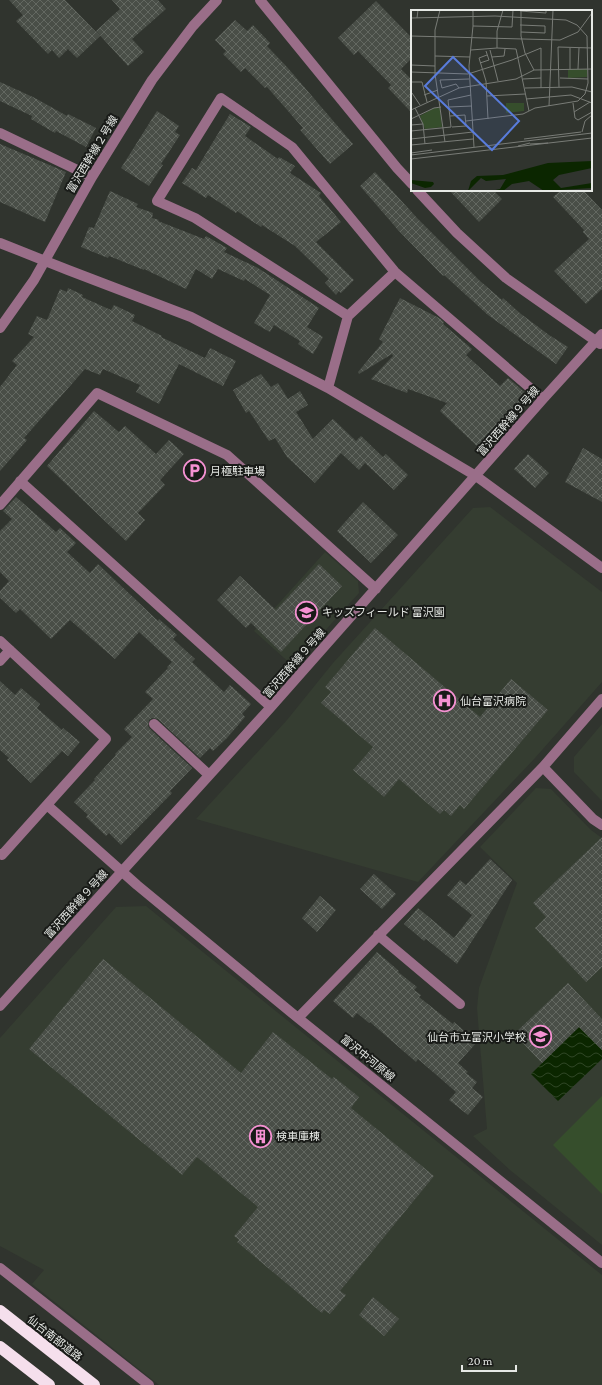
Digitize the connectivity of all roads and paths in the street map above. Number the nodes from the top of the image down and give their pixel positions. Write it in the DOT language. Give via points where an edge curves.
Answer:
graph roads {
  1 [pos="217,0"];
  2 [pos="260,0"];
  3 [pos="0,133"];
  4 [pos="92,177"];
  5 [pos="411,183"];
  6 [pos="418,191"];
  7 [pos="0,243"];
  8 [pos="45,260"];
  9 [pos="395,272"];
  10 [pos="348,316"];
  11 [pos="0,328"];
  12 [pos="600,340"];
  13 [pos="328,388"];
  14 [pos="543,398"];
  15 [pos="476,476"];
  16 [pos="20,482"];
  17 [pos="0,505"];
  18 [pos="602,568"];
  19 [pos="376,589"];
  20 [pos="0,641"];
  21 [pos="10,650"];
  22 [pos="0,661"];
  23 [pos="602,699"];
  24 [pos="271,707"];
  25 [pos="154,724"];
  26 [pos="543,767"];
  27 [pos="209,775"];
  28 [pos="47,805"];
  29 [pos="602,825"];
  30 [pos="0,854"];
  31 [pos="121,871"];
  32 [pos="378,935"];
  33 [pos="2,1000"];
  34 [pos="460,1004"];
  35 [pos="298,1018"];
  36 [pos="602,1263"];
  37 [pos="0,1268"];
  38 [pos="0,1311"];
  39 [pos="0,1347"];
  40 [pos="48,1385"];
  41 [pos="94,1385"];
  42 [pos="149,1385"];
  1 -- 4 [label="street, 富沢西幹線２号線" via="193,26 152,80"];
  2 -- 5 [label="street"];
  3 -- 4 [label="street"];
  4 -- 8 [label="street, 富沢西幹線２号線"];
  6 -- 12 [label="street" via="506,278"];
  7 -- 8 [label="street"];
  8 -- 11 [label="street, 富沢西幹線２号線"];
  8 -- 13 [label="street" via="191,317"];
  9 -- 10 [label="street"];
  9 -- 10 [label="street" via="292,147 221,98 157,201 195,218"];
  9 -- 14 [label="street"];
  10 -- 13 [label="street"];
  12 -- 14 [label="street, 富沢西幹線９号線"];
  13 -- 15 [label="street"];
  14 -- 15 [label="street, 富沢西幹線９号線"];
  15 -- 18 [label="street"];
  15 -- 19 [label="street, 富沢西幹線９号線"];
  16 -- 17 [label="street"];
  16 -- 19 [label="street" via="97,393 227,455"];
  16 -- 24 [label="street"];
  19 -- 24 [label="street, 富沢西幹線９号線"];
  20 -- 21 [label="street"];
  21 -- 22 [label="street"];
  21 -- 28 [label="street" via="106,739"];
  23 -- 26 [label="street"];
  24 -- 27 [label="street, 富沢西幹線９号線"];
  25 -- 27 [label="street"];
  26 -- 29 [label="street" via="593,819"];
  26 -- 32 [label="street"];
  27 -- 31 [label="street, 富沢西幹線９号線"];
  28 -- 30 [label="street" via="2,856"];
  28 -- 31 [label="street, 富沢中河原線"];
  31 -- 33 [label="street, 富沢西幹線９号線"];
  31 -- 35 [label="street, 富沢中河原線"];
  32 -- 34 [label="street"];
  32 -- 35 [label="street"];
  35 -- 36 [label="street, 富沢中河原線"];
  37 -- 42 [label="street"];
  38 -- 41 [label="highway, 仙台南部道路"];
  39 -- 40 [label="highway"];
}
